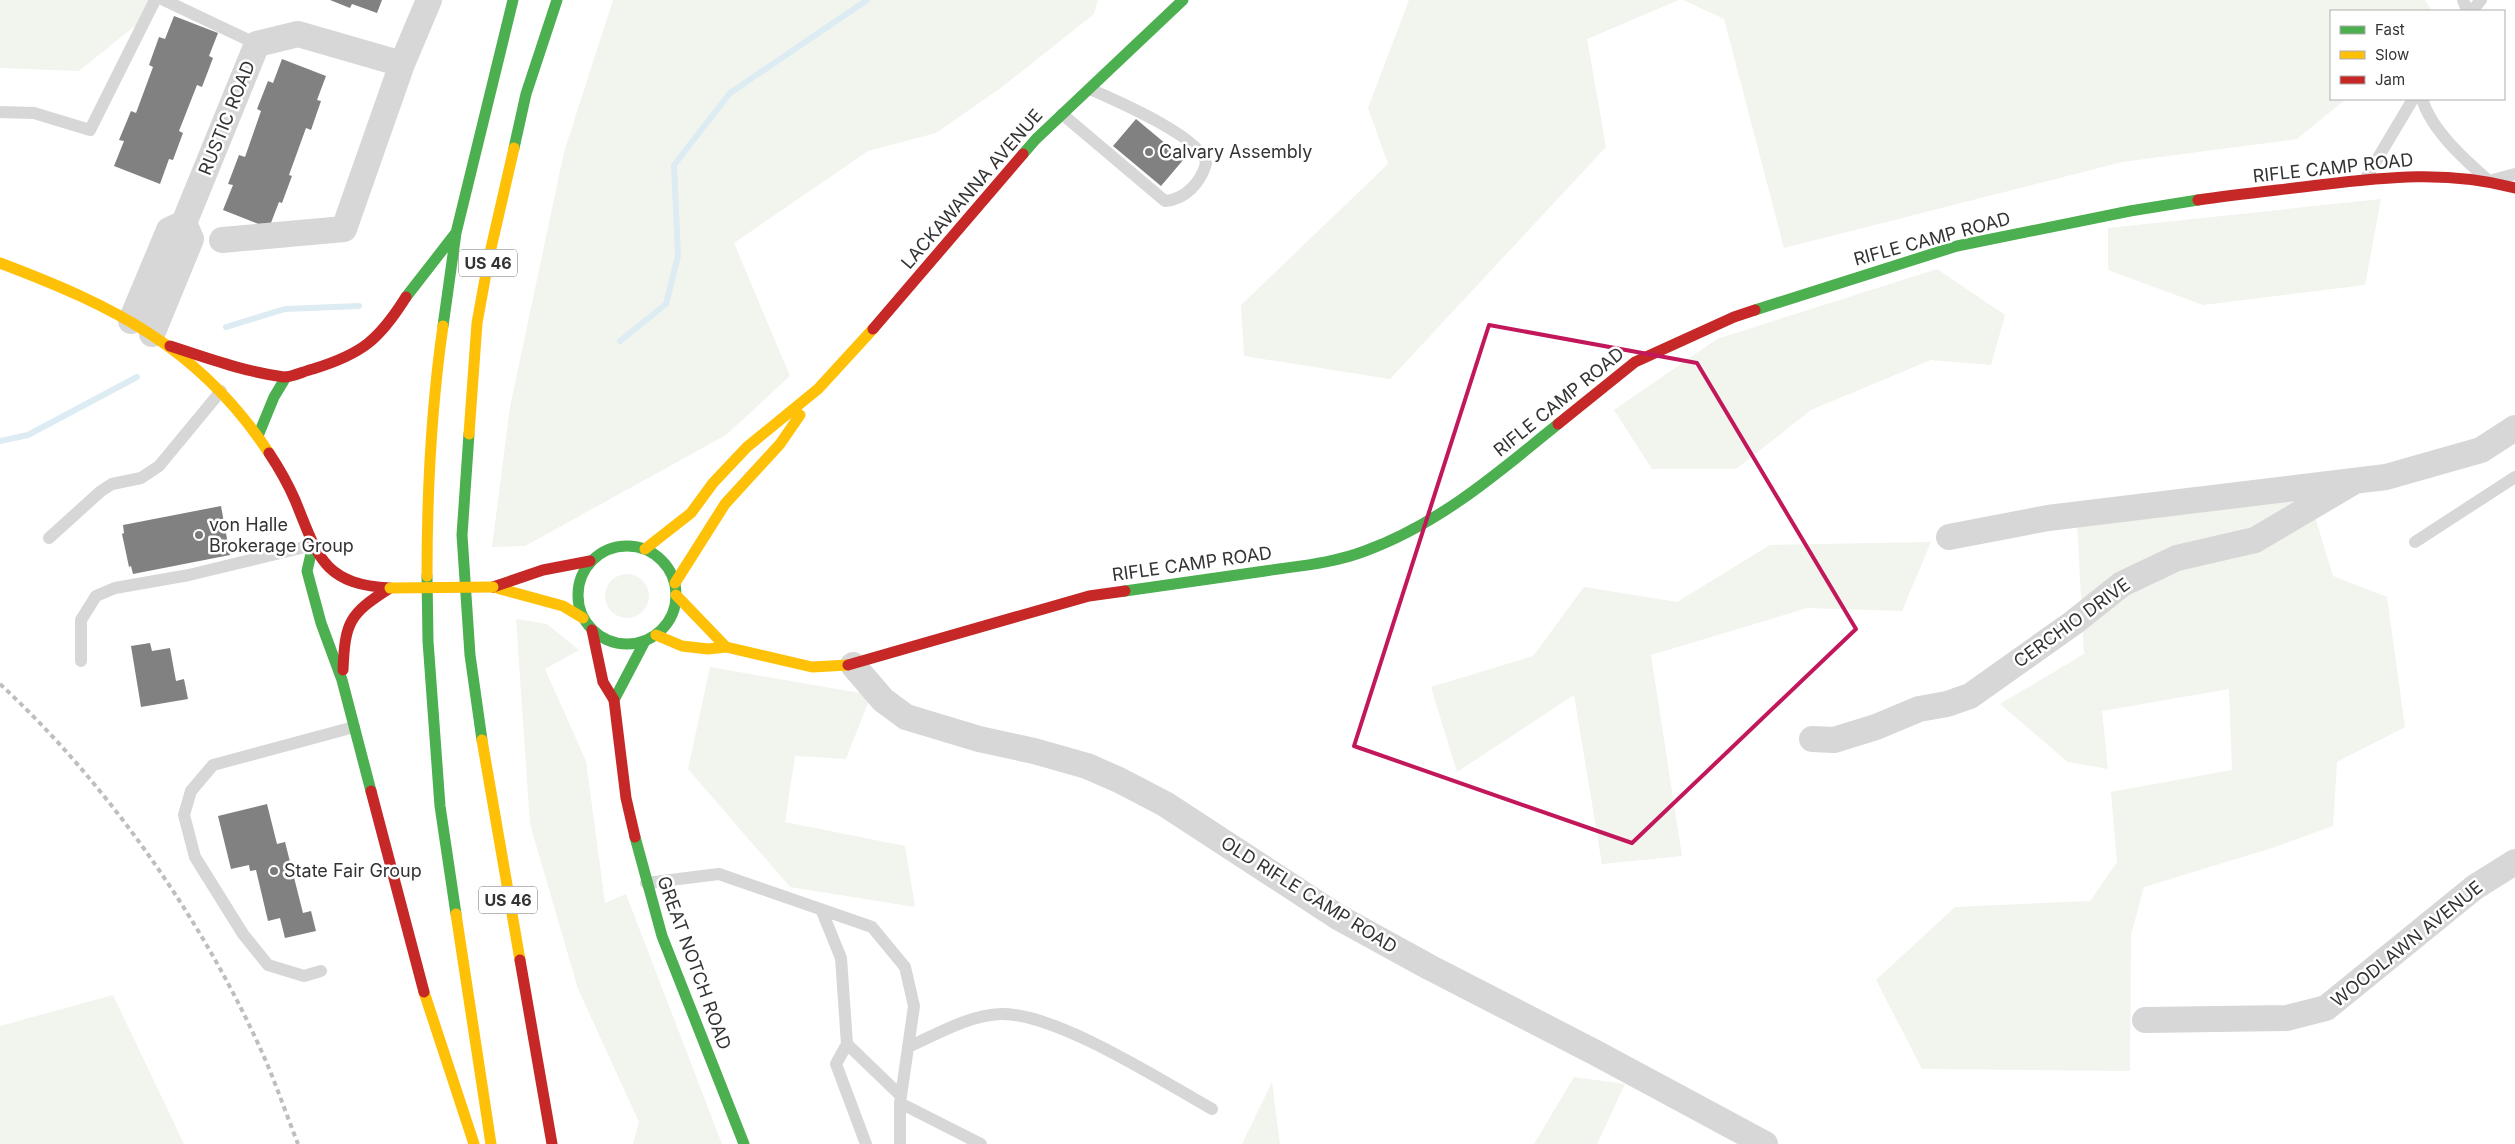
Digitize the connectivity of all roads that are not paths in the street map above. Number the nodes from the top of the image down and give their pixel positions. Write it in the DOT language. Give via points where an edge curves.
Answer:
graph roads {
  1 [pos="155,0"];
  2 [pos="164,0"];
  3 [pos="429,0"];
  4 [pos="513,0"];
  5 [pos="557,0"];
  6 [pos="1183,0"];
  7 [pos="257,44"];
  8 [pos="402,64"];
  9 [pos="1090,89"];
  10 [pos="2412,100"];
  11 [pos="2422,100"];
  12 [pos="0,112"];
  13 [pos="1062,114"];
  14 [pos="2515,174"];
  15 [pos="2365,180"];
  16 [pos="2489,181"];
  17 [pos="2515,188"];
  18 [pos="456,233"];
  19 [pos="222,240"];
  20 [pos="0,263"];
  21 [pos="151,334"];
  22 [pos="286,377"];
  23 [pos="818,389"];
  24 [pos="221,391"];
  25 [pos="2515,428"];
  26 [pos="258,436"];
  27 [pos="2515,477"];
  28 [pos="2355,481"];
  29 [pos="1949,537"];
  30 [pos="49,538"];
  31 [pos="2415,542"];
  32 [pos="313,544"];
  33 [pos="645,549"];
  34 [pos="590,561"];
  35 [pos="675,583"];
  36 [pos="390,588"];
  37 [pos="493,588"];
  38 [pos="676,595"];
  39 [pos="583,618"];
  40 [pos="592,630"];
  41 [pos="656,635"];
  42 [pos="645,641"];
  43 [pos="726,647"];
  44 [pos="81,661"];
  45 [pos="853,665"];
  46 [pos="342,680"];
  47 [pos="614,700"];
  48 [pos="354,727"];
  49 [pos="1812,739"];
  50 [pos="2515,862"];
  51 [pos="646,883"];
  52 [pos="821,909"];
  53 [pos="321,971"];
  54 [pos="2145,1020"];
  55 [pos="848,1044"];
  56 [pos="908,1046"];
  57 [pos="901,1100"];
  58 [pos="1212,1109"];
  59 [pos="474,1144"];
  60 [pos="491,1144"];
  61 [pos="552,1144"];
  62 [pos="744,1144"];
  63 [pos="866,1144"];
  64 [pos="900,1144"];
  65 [pos="981,1144"];
  66 [pos="1765,1144"];
  1 -- 12 [label="lane" via="90,130 34,113"];
  2 -- 7 [label="lane"];
  3 -- 8 [label="street"];
  4 -- 18 [label="main road, US 46"];
  5 -- 61 [label="main road, US 46" via="526,94 478,314 462,535 470,655 479,723"];
  6 -- 9 [label="main road, LACKAWANNA AVENUE"];
  7 -- 8 [label="street, RUSTIC ROAD" via="298,34"];
  7 -- 21 [label="street, RUSTIC ROAD" via="184,223 191,239"];
  8 -- 19 [label="street" via="344,229"];
  9 -- 13 [label="main road, LACKAWANNA AVENUE"];
  9 -- 13 [label="lane" via="1138,110 1202,151 1206,164 1197,183 1178,198 1165,201"];
  10 -- 15 [label="lane"];
  11 -- 16 [label="lane" via="2426,112 2463,158"];
  13 -- 23 [label="main road, LACKAWANNA AVENUE" via="1036,139 847,360"];
  14 -- 16 [label="lane"];
  15 -- 16 [label="main road, RIFLE CAMP ROAD" via="2440,176"];
  15 -- 45 [label="main road, RIFLE CAMP ROAD" via="2214,198 2029,230 1957,246 1796,296 1734,317 1635,362 1486,483 1422,524 1364,552 1308,565 1090,596"];
  16 -- 17 [label="main road, RIFLE CAMP ROAD"];
  18 -- 22 [label="main road" via="387,327 339,362"];
  18 -- 60 [label="main road, US 46" via="435,382 427,538 428,641 440,806"];
  20 -- 21 [label="main road" via="90,298"];
  21 -- 22 [label="main road" via="224,364"];
  21 -- 24 [label="main road"];
  22 -- 26 [label="main road"];
  23 -- 33 [label="main road, LACKAWANNA AVENUE" via="747,447 690,513"];
  23 -- 35 [label="main road, LACKAWANNA AVENUE" via="780,444 726,504"];
  24 -- 26 [label="main road"];
  24 -- 30 [label="lane" via="159,466 141,478 112,484 101,491"];
  25 -- 28 [label="street, CERCHIO DRIVE" via="2481,450 2386,477"];
  26 -- 32 [label="main road" via="291,491"];
  27 -- 31 [label="lane"];
  28 -- 29 [label="street, CERCHIO DRIVE" via="2048,518"];
  28 -- 49 [label="street, CERCHIO DRIVE" via="2255,540 2177,558 2122,584 1970,696 1918,709 1834,740"];
  32 -- 36 [label="main road" via="326,566 346,580 359,585"];
  32 -- 44 [label="lane" via="189,575 116,588 96,596 81,620"];
  32 -- 46 [label="main road" via="307,571 321,623"];
  33 -- 34 [label="main road" via="622,545"];
  33 -- 35 [label="main road" via="669,568"];
  34 -- 37 [label="main road" via="543,570"];
  34 -- 39 [label="main road" via="583,571 577,593"];
  35 -- 38 [label="main road"];
  36 -- 37 [label="main road, bridge"];
  36 -- 46 [label="main road" via="361,606 350,618 344,636"];
  37 -- 39 [label="main road" via="563,606"];
  38 -- 41 [label="main road" via="671,617"];
  38 -- 43 [label="main road"];
  39 -- 40 [label="main road"];
  40 -- 42 [label="main road" via="617,644"];
  40 -- 47 [label="main road, GREAT NOTCH ROAD" via="603,682"];
  41 -- 42 [label="main road"];
  41 -- 43 [label="main road, RIFLE CAMP ROAD" via="682,646"];
  42 -- 47 [label="main road"];
  43 -- 45 [label="main road, RIFLE CAMP ROAD" via="812,667"];
  45 -- 66 [label="street, OLD RIFLE CAMP ROAD" via="883,700 906,717 980,740 1087,766 1127,784 1165,804 1338,917"];
  46 -- 48 [label="main road"];
  47 -- 51 [label="main road, GREAT NOTCH ROAD" via="626,798"];
  48 -- 53 [label="lane" via="213,765 191,791 184,815 195,858 243,934 268,965 304,976"];
  48 -- 59 [label="main road" via="431,1018"];
  50 -- 54 [label="street, WOODLAWN AVENUE" via="2476,887 2326,1008 2287,1018"];
  51 -- 52 [label="lane" via="718,874"];
  51 -- 62 [label="main road, GREAT NOTCH ROAD" via="662,936"];
  52 -- 55 [label="lane" via="841,958"];
  52 -- 56 [label="lane" via="872,927 906,967 914,1006"];
  55 -- 57 [label="lane"];
  55 -- 63 [label="lane" via="836,1064"];
  56 -- 57 [label="lane"];
  56 -- 58 [label="lane" via="977,1019 999,1014 1030,1018 1091,1042"];
  57 -- 64 [label="lane"];
  57 -- 65 [label="lane"];
}
